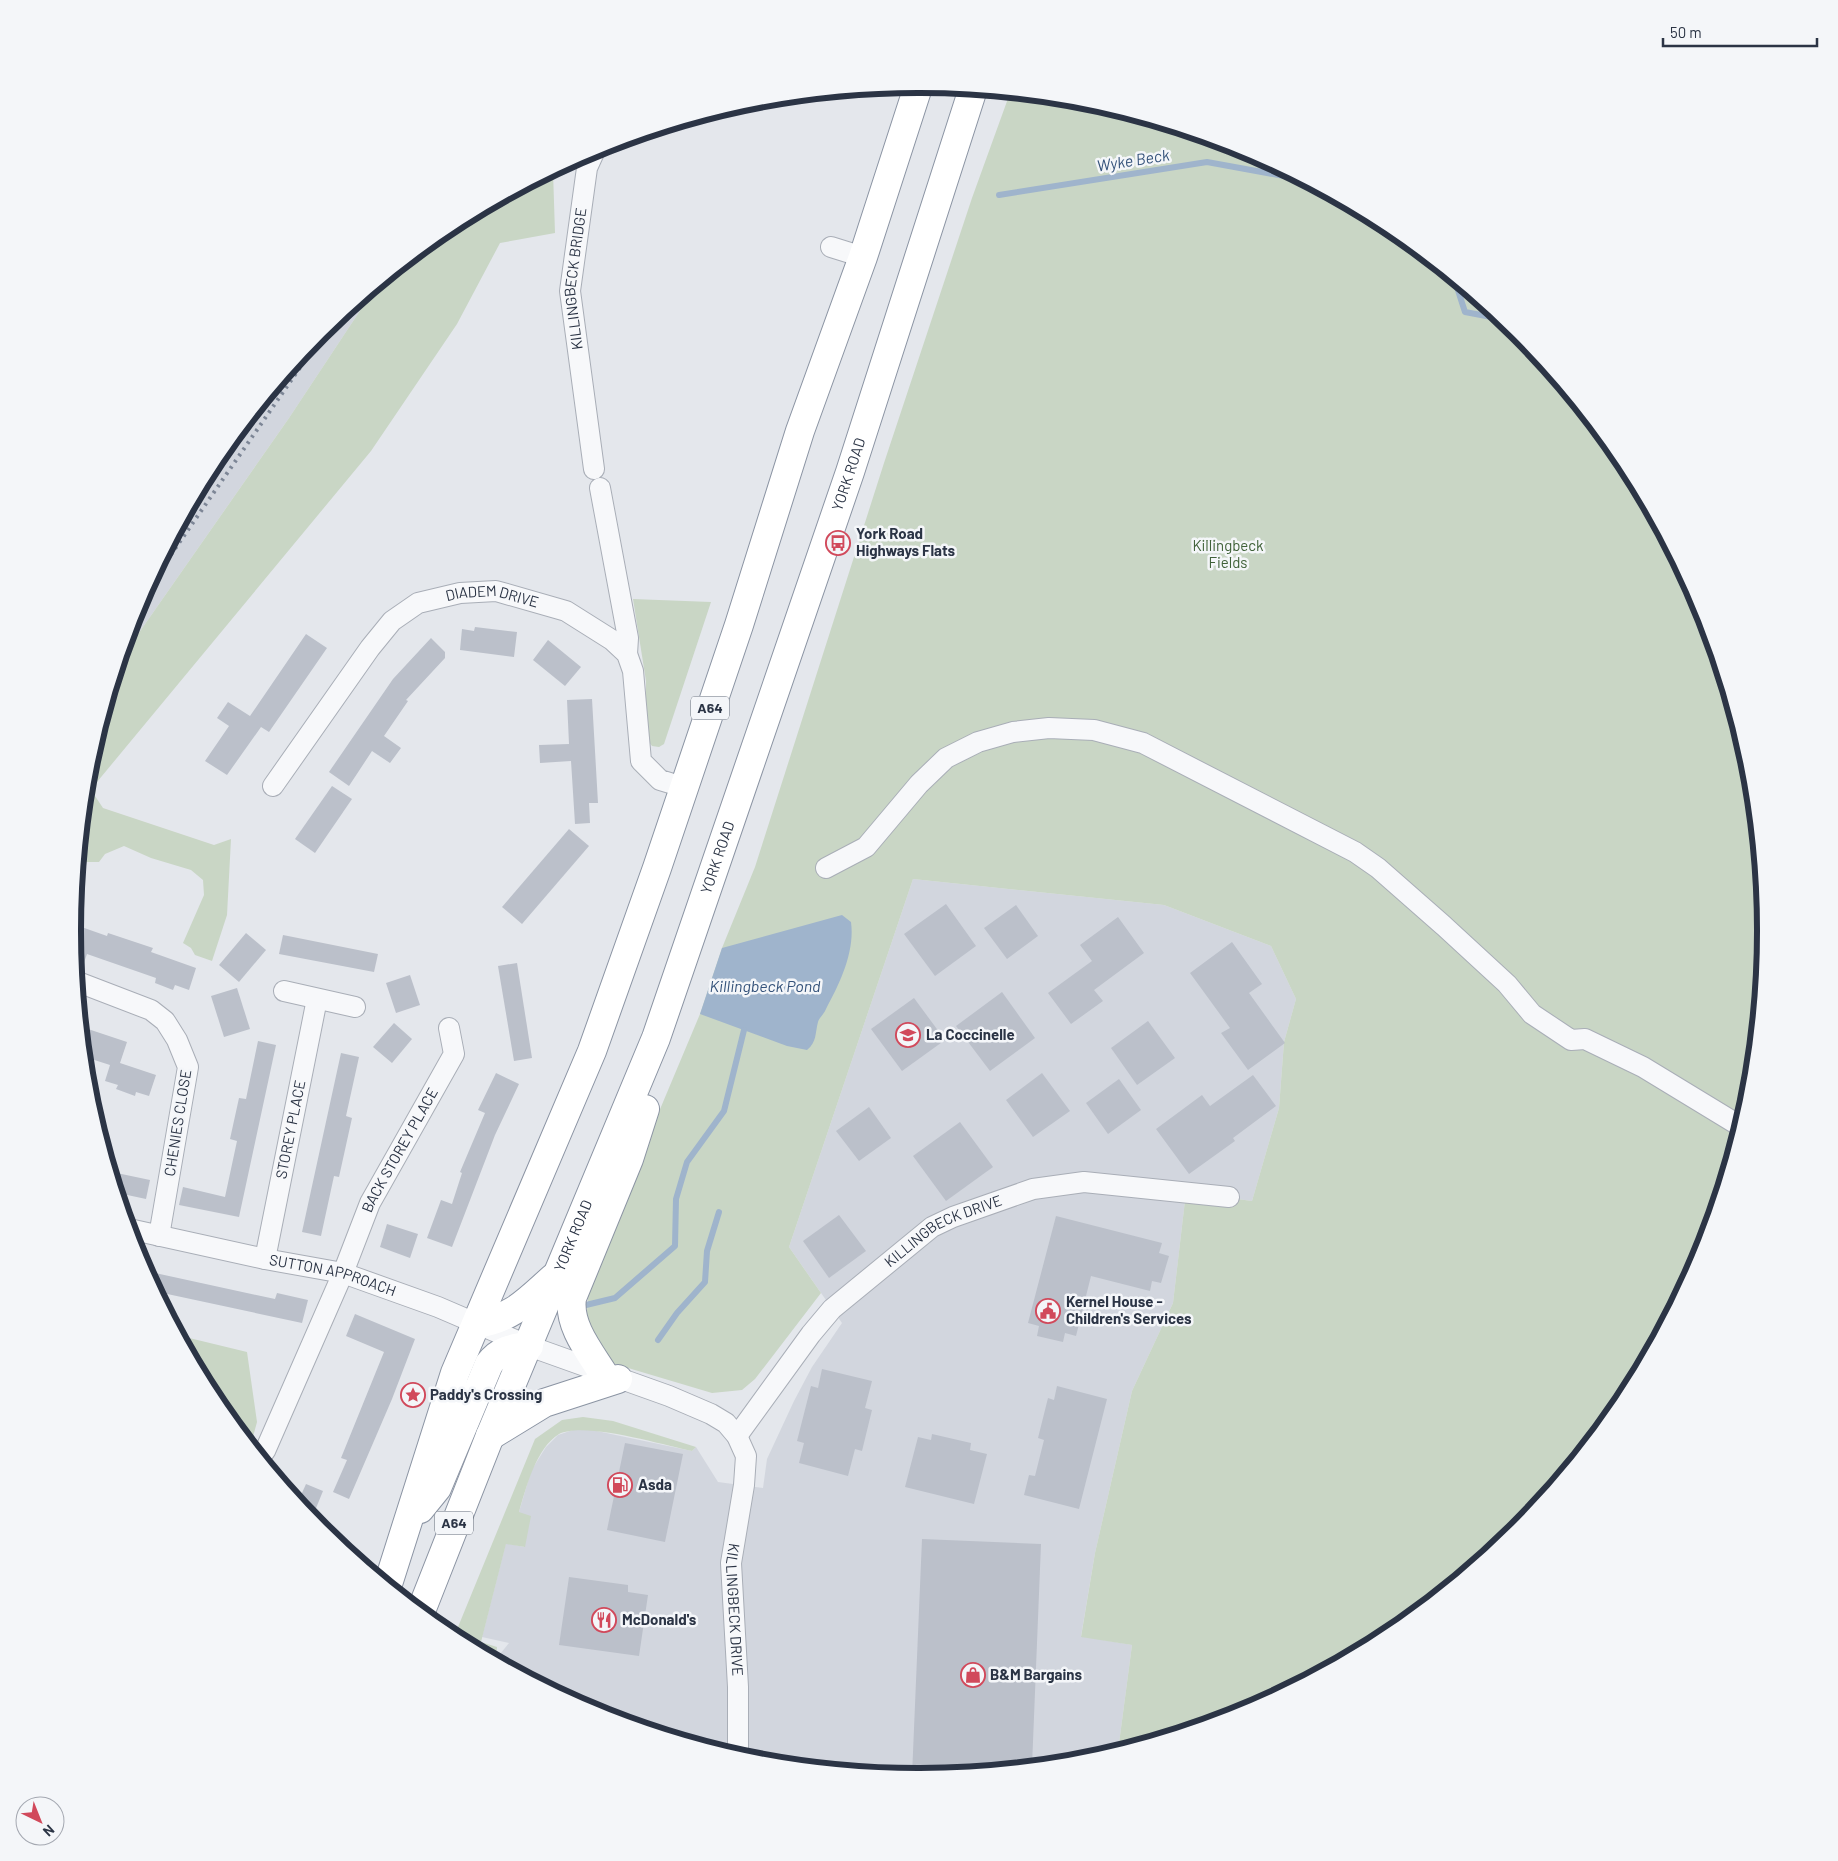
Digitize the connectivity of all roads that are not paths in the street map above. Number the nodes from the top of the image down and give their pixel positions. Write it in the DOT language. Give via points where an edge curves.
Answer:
graph roads {
  1 [pos="916,93"];
  2 [pos="971,95"];
  3 [pos="590,160"];
  4 [pos="831,247"];
  5 [pos="863,257"];
  6 [pos="594,469"];
  7 [pos="600,488"];
  8 [pos="627,654"];
  9 [pos="273,786"];
  10 [pos="683,787"];
  11 [pos="826,868"];
  12 [pos="83,984"];
  13 [pos="284,991"];
  14 [pos="316,999"];
  15 [pos="356,1007"];
  16 [pos="664,1012"];
  17 [pos="449,1028"];
  18 [pos="1734,1122"];
  19 [pos="1229,1197"];
  20 [pos="138,1231"];
  21 [pos="160,1236"];
  22 [pos="265,1259"];
  23 [pos="560,1272"];
  24 [pos="343,1273"];
  25 [pos="477,1324"];
  26 [pos="529,1346"];
  27 [pos="610,1376"];
  28 [pos="490,1436"];
  29 [pos="737,1436"];
  30 [pos="265,1451"];
  31 [pos="408,1524"];
  32 [pos="390,1579"];
  33 [pos="423,1605"];
  34 [pos="738,1748"];
  1 -- 5 [label="highway, A64"];
  2 -- 16 [label="highway, YORK ROAD / A64" via="850,472"];
  3 -- 6 [label="street, KILLINGBECK BRIDGE" via="570,291"];
  4 -- 5 [label="street"];
  5 -- 10 [label="highway, A64" via="800,431 739,625"];
  7 -- 8 [label="street" via="628,638"];
  8 -- 9 [label="street, DIADEM DRIVE" via="612,640 566,611 496,591 460,593 418,602 392,621 370,648"];
  8 -- 10 [label="street" via="633,671 641,761 660,780"];
  10 -- 25 [label="highway, A64" via="592,1050"];
  11 -- 18 [label="street" via="866,847 919,784 946,758 978,742 1013,732 1049,728 1094,730 1143,743 1355,852 1378,868 1507,984 1532,1014 1570,1040 1585,1039 1643,1067"];
  12 -- 21 [label="street, CHENIES CLOSE" via="151,1010 164,1021 177,1040 188,1067"];
  13 -- 14 [label="street"];
  14 -- 15 [label="street"];
  14 -- 22 [label="street, STOREY PLACE"];
  16 -- 23 [label="highway, YORK ROAD / A64"];
  16 -- 27 [label="highway" via="652,1090 628,1160 572,1298 576,1328"];
  17 -- 24 [label="street, BACK STOREY PLACE" via="454,1054 370,1203"];
  19 -- 29 [label="street, KILLINGBECK DRIVE" via="1084,1182 1033,1190 932,1227 832,1309"];
  20 -- 21 [label="street, SUTTON APPROACH"];
  21 -- 22 [label="street, SUTTON APPROACH"];
  22 -- 24 [label="street, SUTTON APPROACH"];
  23 -- 25 [label="highway" via="515,1311 497,1320"];
  23 -- 26 [label="highway, YORK ROAD / A64"];
  24 -- 25 [label="street, SUTTON APPROACH"];
  24 -- 30 [label="street, BACK STOREY PLACE"];
  25 -- 26 [label="street, SUTTON APPROACH"];
  25 -- 31 [label="highway, A64" via="455,1373"];
  26 -- 27 [label="street, KILLINGBECK DRIVE"];
  26 -- 28 [label="highway, YORK ROAD / A64"];
  26 -- 31 [label="highway" via="511,1348 496,1355 489,1364 437,1488"];
  27 -- 28 [label="highway" via="544,1403"];
  27 -- 29 [label="street, KILLINGBECK DRIVE" via="711,1414 726,1423"];
  28 -- 33 [label="highway, YORK ROAD / A64"];
  29 -- 34 [label="street, KILLINGBECK DRIVE" via="746,1456 732,1563"];
  31 -- 32 [label="highway, A64"];
}
